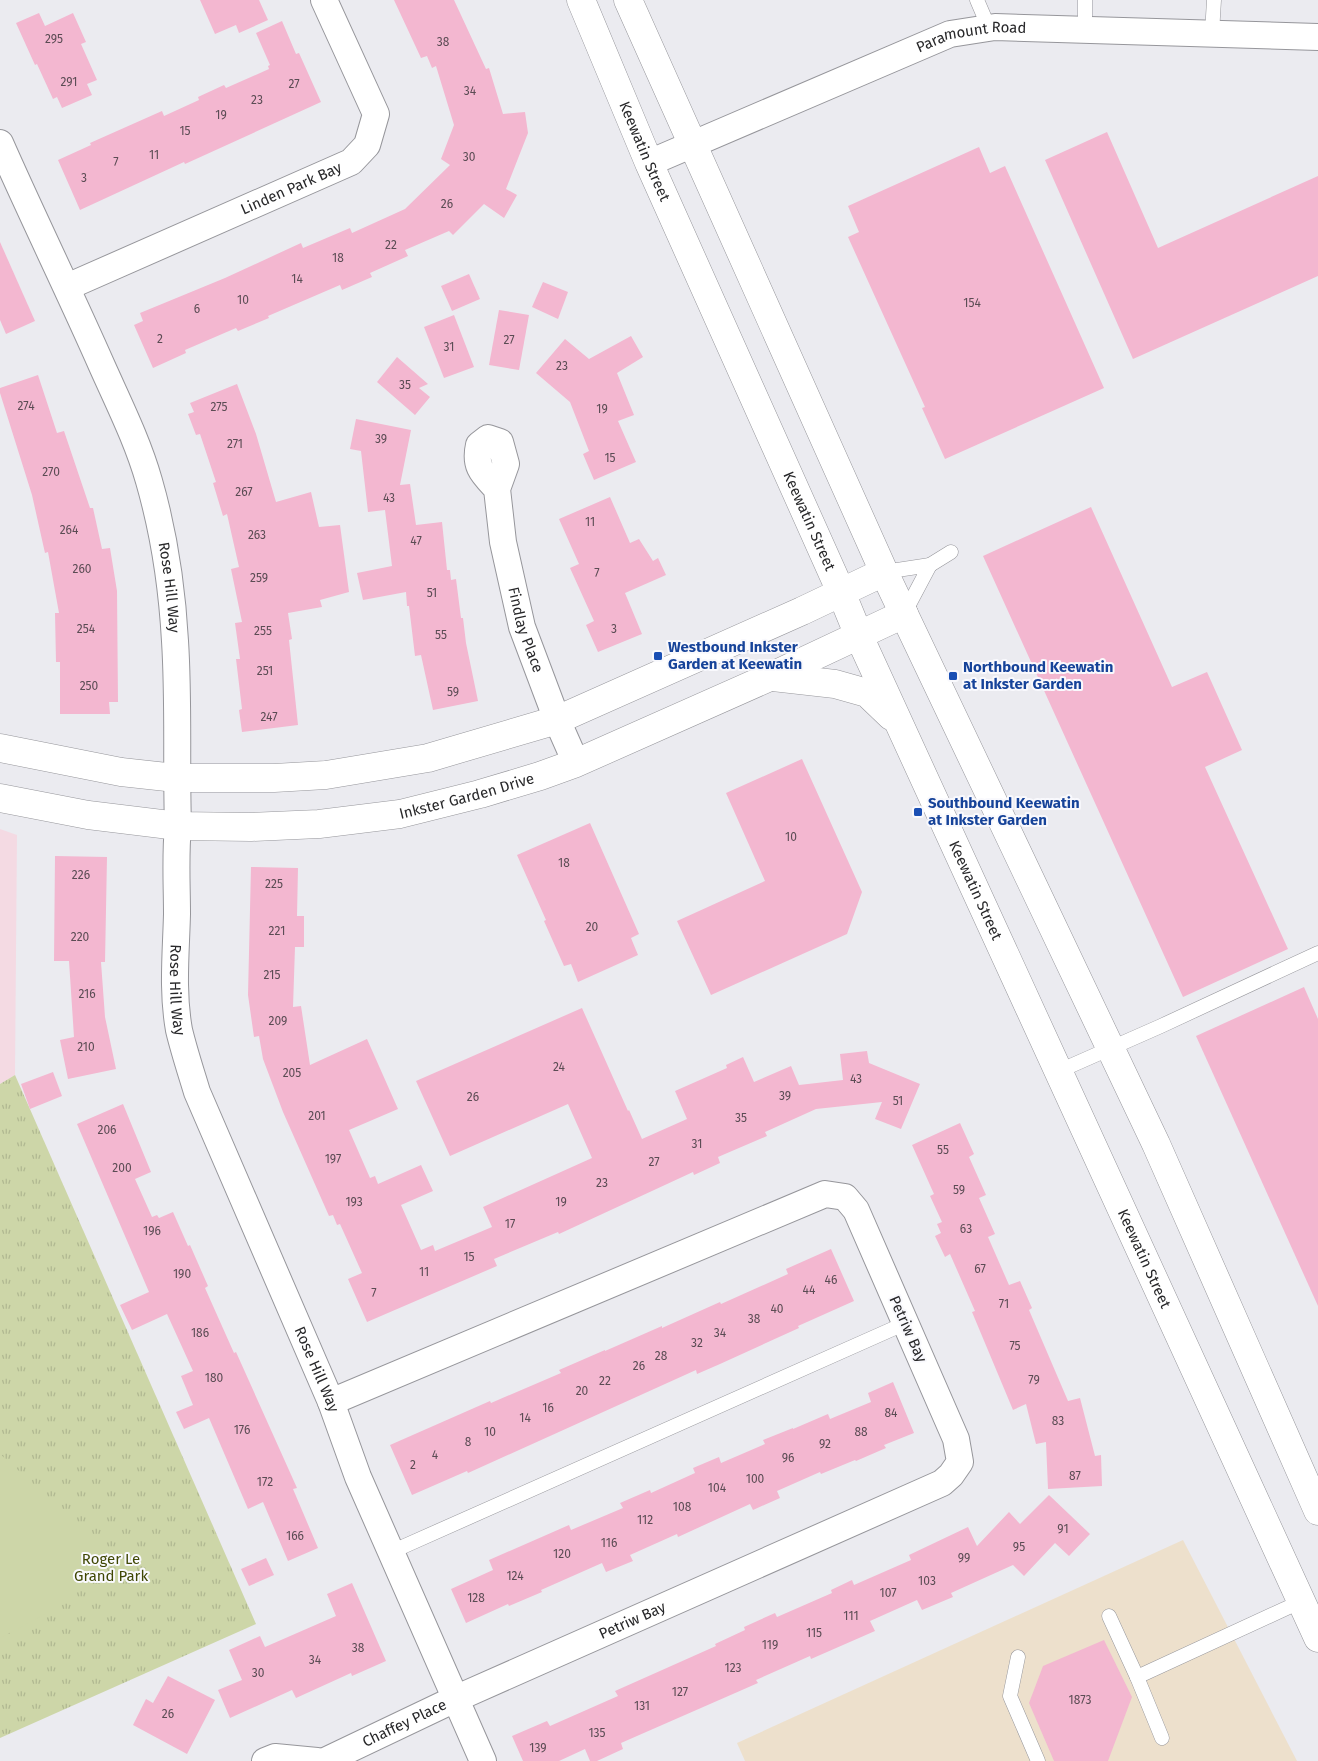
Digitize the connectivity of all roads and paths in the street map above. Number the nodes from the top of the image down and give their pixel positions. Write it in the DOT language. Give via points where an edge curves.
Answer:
graph roads {
  1 [pos="324,0"];
  2 [pos="581,0"];
  3 [pos="628,0"];
  4 [pos="977,0"];
  5 [pos="1085,0"];
  6 [pos="1214,0"];
  7 [pos="989,28"];
  8 [pos="1085,30"];
  9 [pos="1212,33"];
  10 [pos="1318,37"];
  11 [pos="0,143"];
  12 [pos="692,145"];
  13 [pos="649,163"];
  14 [pos="10,194"];
  15 [pos="67,286"];
  16 [pos="497,490"];
  17 [pos="951,552"];
  18 [pos="930,565"];
  19 [pos="884,572"];
  20 [pos="842,592"];
  21 [pos="904,614"];
  22 [pos="859,636"];
  23 [pos="772,676"];
  24 [pos="557,720"];
  25 [pos="899,724"];
  26 [pos="0,748"];
  27 [pos="576,763"];
  28 [pos="176,778"];
  29 [pos="0,798"];
  30 [pos="178,826"];
  31 [pos="1318,954"];
  32 [pos="1111,1048"];
  33 [pos="1059,1071"];
  34 [pos="906,1323"];
  35 [pos="331,1402"];
  36 [pos="1318,1511"];
  37 [pos="391,1552"];
  38 [pos="1302,1601"];
  39 [pos="1109,1616"];
  40 [pos="1318,1638"];
  41 [pos="1018,1657"];
  42 [pos="1137,1677"];
  43 [pos="455,1699"];
  44 [pos="1162,1738"];
  45 [pos="265,1761"];
  46 [pos="317,1761"];
  47 [pos="325,1761"];
  48 [pos="483,1761"];
  49 [pos="1038,1761"];
  1 -- 15 [label="street, Linden Park Bay" via="376,114 367,145 351,162"];
  2 -- 13 [label="street, Keewatin Street"];
  3 -- 12 [label="street"];
  4 -- 7 [label="lane"];
  5 -- 8 [label="lane"];
  6 -- 9 [label="lane"];
  7 -- 8 [label="street, Paramount Road"];
  7 -- 12 [label="street, Paramount Road" via="950,34"];
  8 -- 9 [label="street, Paramount Road"];
  9 -- 10 [label="street, Paramount Road"];
  11 -- 14 [label="street, Rose Hill Way"];
  12 -- 13 [label="street, Paramount Road"];
  12 -- 19 [label="street"];
  13 -- 20 [label="street, Keewatin Street"];
  14 -- 15 [label="street, Rose Hill Way"];
  15 -- 28 [label="street, Rose Hill Way" via="134,438 149,481 162,539 175,642"];
  16 -- 24 [label="street, Findlay Place" via="503,542 522,627"];
  17 -- 18 [label="lane"];
  18 -- 19 [label="lane"];
  18 -- 21 [label="lane"];
  19 -- 20 [label="street"];
  19 -- 21 [label="street"];
  20 -- 22 [label="street, Keewatin Street"];
  20 -- 24 [label="street"];
  21 -- 22 [label="street, Inkster Garden Drive"];
  21 -- 32 [label="street"];
  22 -- 23 [label="street, Inkster Garden Drive"];
  22 -- 25 [label="street, Keewatin Street"];
  23 -- 25 [label="street" via="836,684 868,693"];
  23 -- 27 [label="street, Inkster Garden Drive"];
  24 -- 27 [label="street, Findlay Place"];
  24 -- 28 [label="street" via="428,758 344,772 274,778"];
  25 -- 33 [label="street, Keewatin Street"];
  26 -- 28 [label="street" via="121,772"];
  27 -- 30 [label="street, Inkster Garden Drive" via="480,794 400,814 251,828"];
  28 -- 30 [label="street, Rose Hill Way"];
  29 -- 30 [label="street, Inkster Garden Drive" via="88,815"];
  30 -- 35 [label="street, Rose Hill Way" via="174,974 179,1029 197,1092"];
  31 -- 32 [label="lane"];
  32 -- 33 [label="lane"];
  32 -- 36 [label="street"];
  33 -- 38 [label="street, Keewatin Street"];
  34 -- 35 [label="street, Petriw Bay" via="856,1210 845,1197 825,1194"];
  34 -- 37 [label="lane"];
  34 -- 43 [label="street, Petriw Bay" via="956,1438 960,1462 942,1483"];
  35 -- 37 [label="street, Rose Hill Way" via="358,1477"];
  37 -- 43 [label="street, Rose Hill Way"];
  38 -- 40 [label="street, Keewatin Street"];
  38 -- 42 [label="lane"];
  39 -- 42 [label="lane"];
  41 -- 49 [label="lane" via="1010,1696"];
  42 -- 44 [label="lane"];
  43 -- 47 [label="street, Chaffey Place"];
  43 -- 48 [label="street, Rose Hill Way"];
  45 -- 46 [label="street" via="275,1757"];
}
